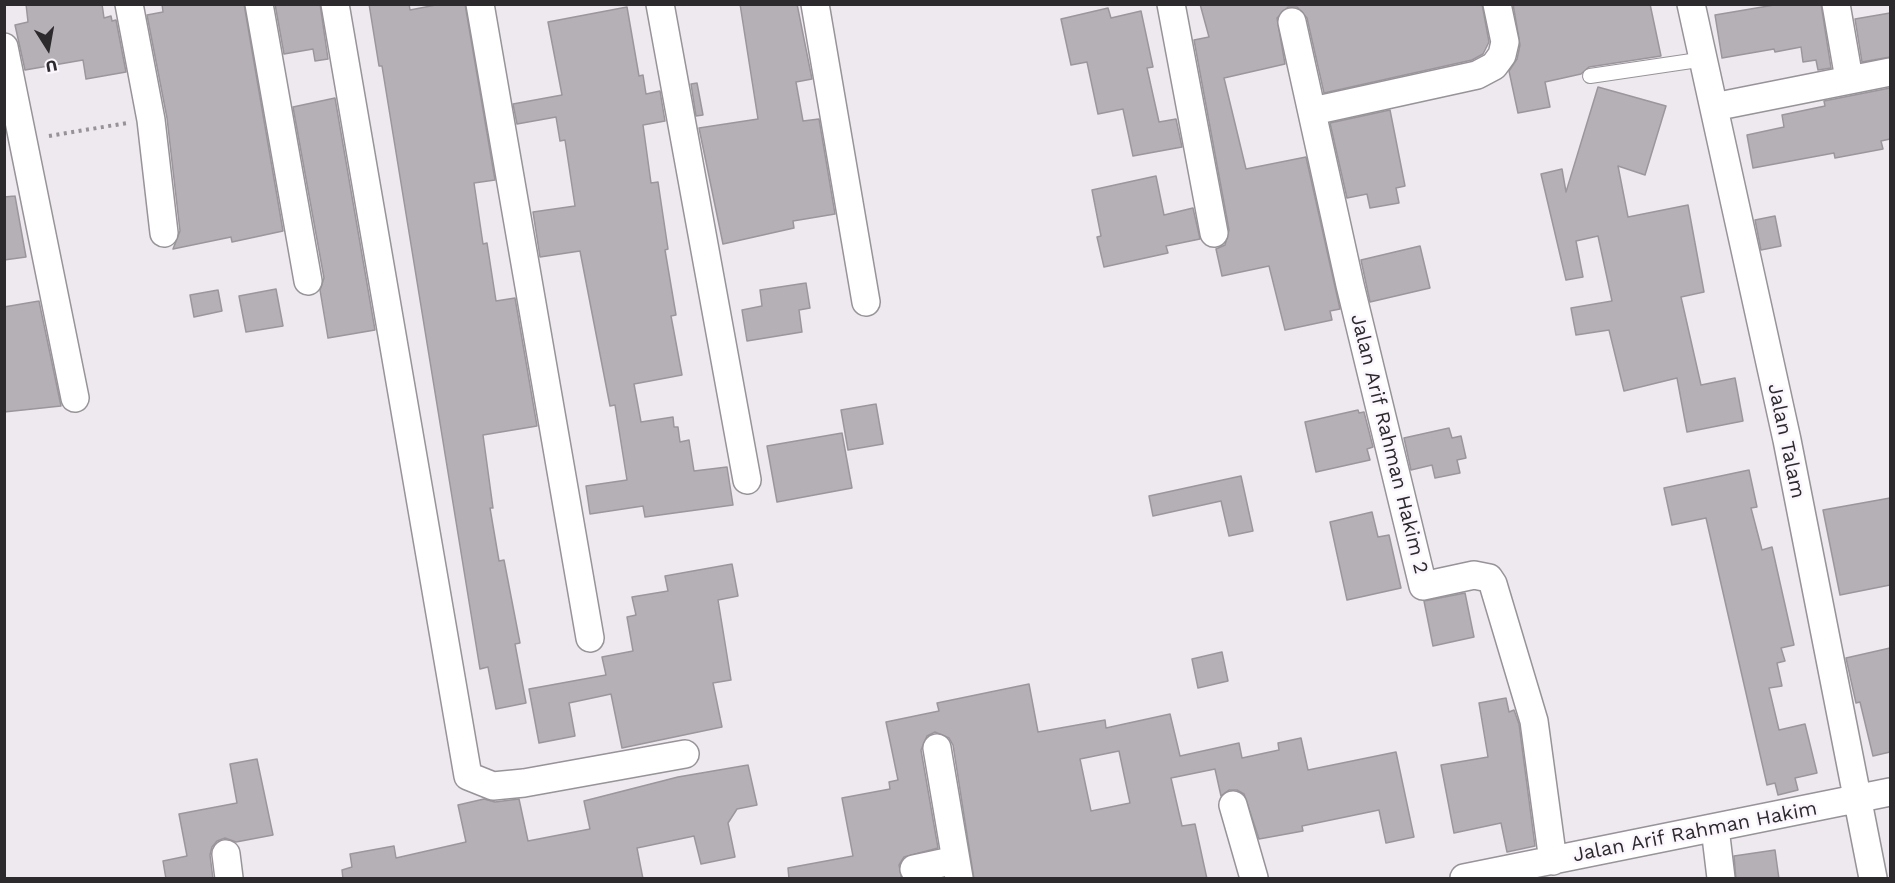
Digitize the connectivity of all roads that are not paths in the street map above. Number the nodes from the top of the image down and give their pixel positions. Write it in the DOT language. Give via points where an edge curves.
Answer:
graph roads {
  1 [pos="129,4"];
  2 [pos="259,4"];
  3 [pos="335,4"];
  4 [pos="480,4"];
  5 [pos="660,4"];
  6 [pos="815,4"];
  7 [pos="1172,4"];
  8 [pos="1497,4"];
  9 [pos="1690,4"];
  10 [pos="1836,4"];
  11 [pos="1292,22"];
  12 [pos="4,47"];
  13 [pos="1705,59"];
  14 [pos="1890,72"];
  15 [pos="1590,76"];
  16 [pos="1849,80"];
  17 [pos="1714,106"];
  18 [pos="1313,111"];
  19 [pos="164,233"];
  20 [pos="1214,233"];
  21 [pos="308,281"];
  22 [pos="866,302"];
  23 [pos="75,398"];
  24 [pos="747,480"];
  25 [pos="590,638"];
  26 [pos="937,748"];
  27 [pos="685,754"];
  28 [pos="1890,792"];
  29 [pos="1858,799"];
  30 [pos="1233,805"];
  31 [pos="1715,828"];
  32 [pos="1553,861"];
  33 [pos="914,869"];
  34 [pos="957,869"];
  35 [pos="1498,875"];
  36 [pos="1254,879"];
  37 [pos="1464,879"];
  38 [pos="1721,879"];
  39 [pos="1873,879"];
  1 -- 19 [label="street" via="151,120"];
  2 -- 21 [label="street"];
  3 -- 27 [label="street" via="468,776 493,786 524,783"];
  4 -- 25 [label="street"];
  5 -- 24 [label="street"];
  6 -- 22 [label="street"];
  7 -- 20 [label="street"];
  8 -- 18 [label="street" via="1505,42 1494,66 1477,75"];
  9 -- 13 [label="street, Jalan Talam"];
  10 -- 16 [label="street"];
  11 -- 18 [label="street, Jalan Arif Rahman Hakim 2"];
  12 -- 23 [label="street"];
  13 -- 15 [label="lane"];
  13 -- 17 [label="street, Jalan Talam"];
  14 -- 16 [label="street"];
  16 -- 17 [label="street"];
  17 -- 29 [label="street, Jalan Talam" via="1787,440"];
  18 -- 32 [label="street, Jalan Arif Rahman Hakim 2" via="1350,285 1423,586 1474,575 1489,578 1493,584 1534,721"];
  26 -- 34 [label="street"];
  28 -- 29 [label="street, Jalan Arif Rahman Hakim"];
  29 -- 31 [label="street, Jalan Arif Rahman Hakim"];
  29 -- 39 [label="street, Jalan Talam"];
  30 -- 36 [label="street"];
  31 -- 32 [label="street, Jalan Arif Rahman Hakim"];
  31 -- 38 [label="street"];
  32 -- 35 [label="street, Jalan Arif Rahman Hakim"];
  33 -- 34 [label="street"];
  35 -- 37 [label="street, Jalan Arif Rahman Hakim"];
}
